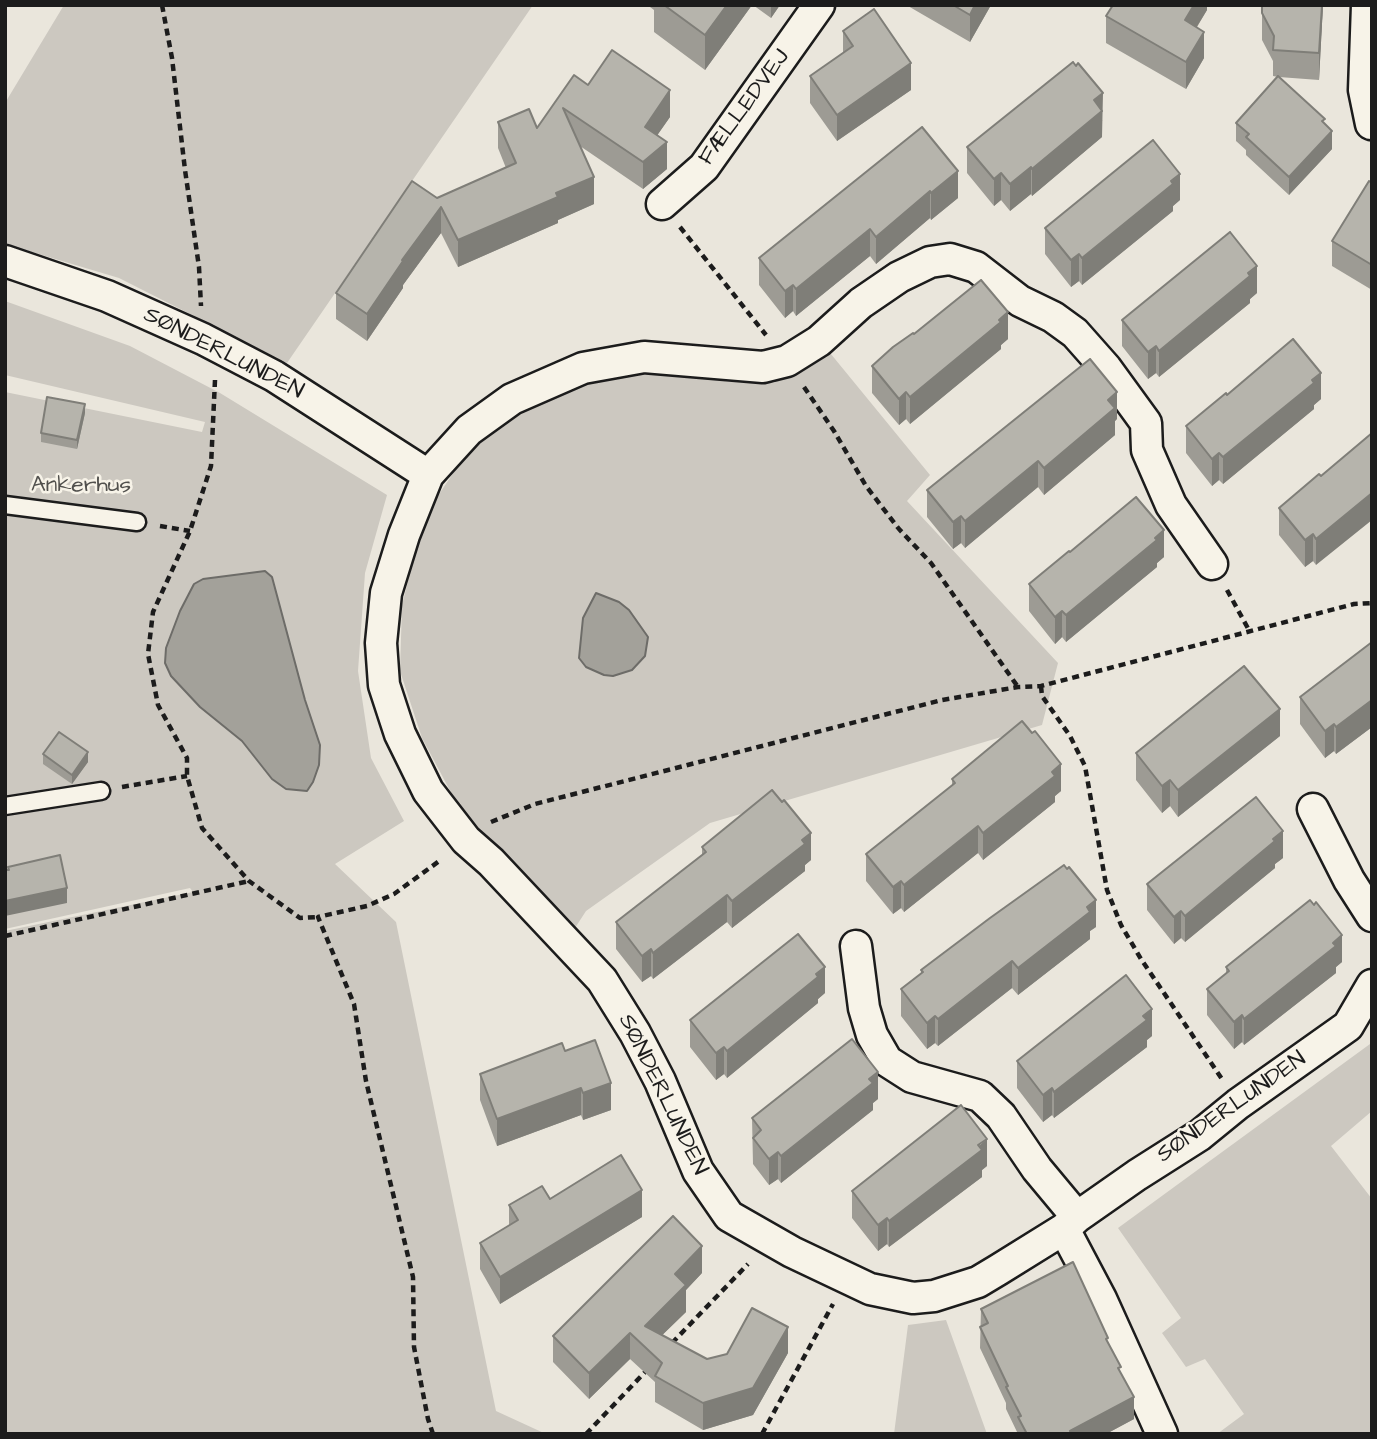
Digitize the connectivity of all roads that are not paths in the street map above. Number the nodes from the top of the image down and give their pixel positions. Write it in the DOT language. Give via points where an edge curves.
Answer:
graph roads {
  1 [pos="819,5"];
  2 [pos="1367,5"];
  3 [pos="1371,124"];
  4 [pos="662,204"];
  5 [pos="5,261"];
  6 [pos="428,475"];
  7 [pos="5,505"];
  8 [pos="137,522"];
  9 [pos="1212,564"];
  10 [pos="101,791"];
  11 [pos="5,806"];
  12 [pos="1313,809"];
  13 [pos="1372,916"];
  14 [pos="856,946"];
  15 [pos="1372,985"];
  16 [pos="1070,1223"];
  17 [pos="1162,1434"];
  1 -- 4 [label="street, FÆLLEDVEJ" via="704,167"];
  2 -- 3 [label="street" via="1364,90"];
  5 -- 6 [label="street, SØNDERLUNDEN" via="107,296 203,339 274,376"];
  6 -- 9 [label="street, SØNDERLUNDEN" via="469,430 512,398 583,368 644,357 763,367 786,361 819,341 899,277 930,262 950,259 976,267 1020,302 1053,317 1075,333 1106,368 1146,423 1147,450 1171,505"];
  6 -- 16 [label="street, SØNDERLUNDEN" via="386,593 384,685 400,734 428,791 466,840 602,980 660,1081 698,1171 729,1216 870,1289 913,1298 978,1282"];
  7 -- 8 [label="lane"];
  10 -- 11 [label="lane"];
  12 -- 13 [label="street"];
  14 -- 16 [label="street" via="864,1008 887,1061 912,1077 980,1096 1002,1116"];
  15 -- 16 [label="street, SØNDERLUNDEN" via="1348,1026"];
  16 -- 17 [label="street"];
}
